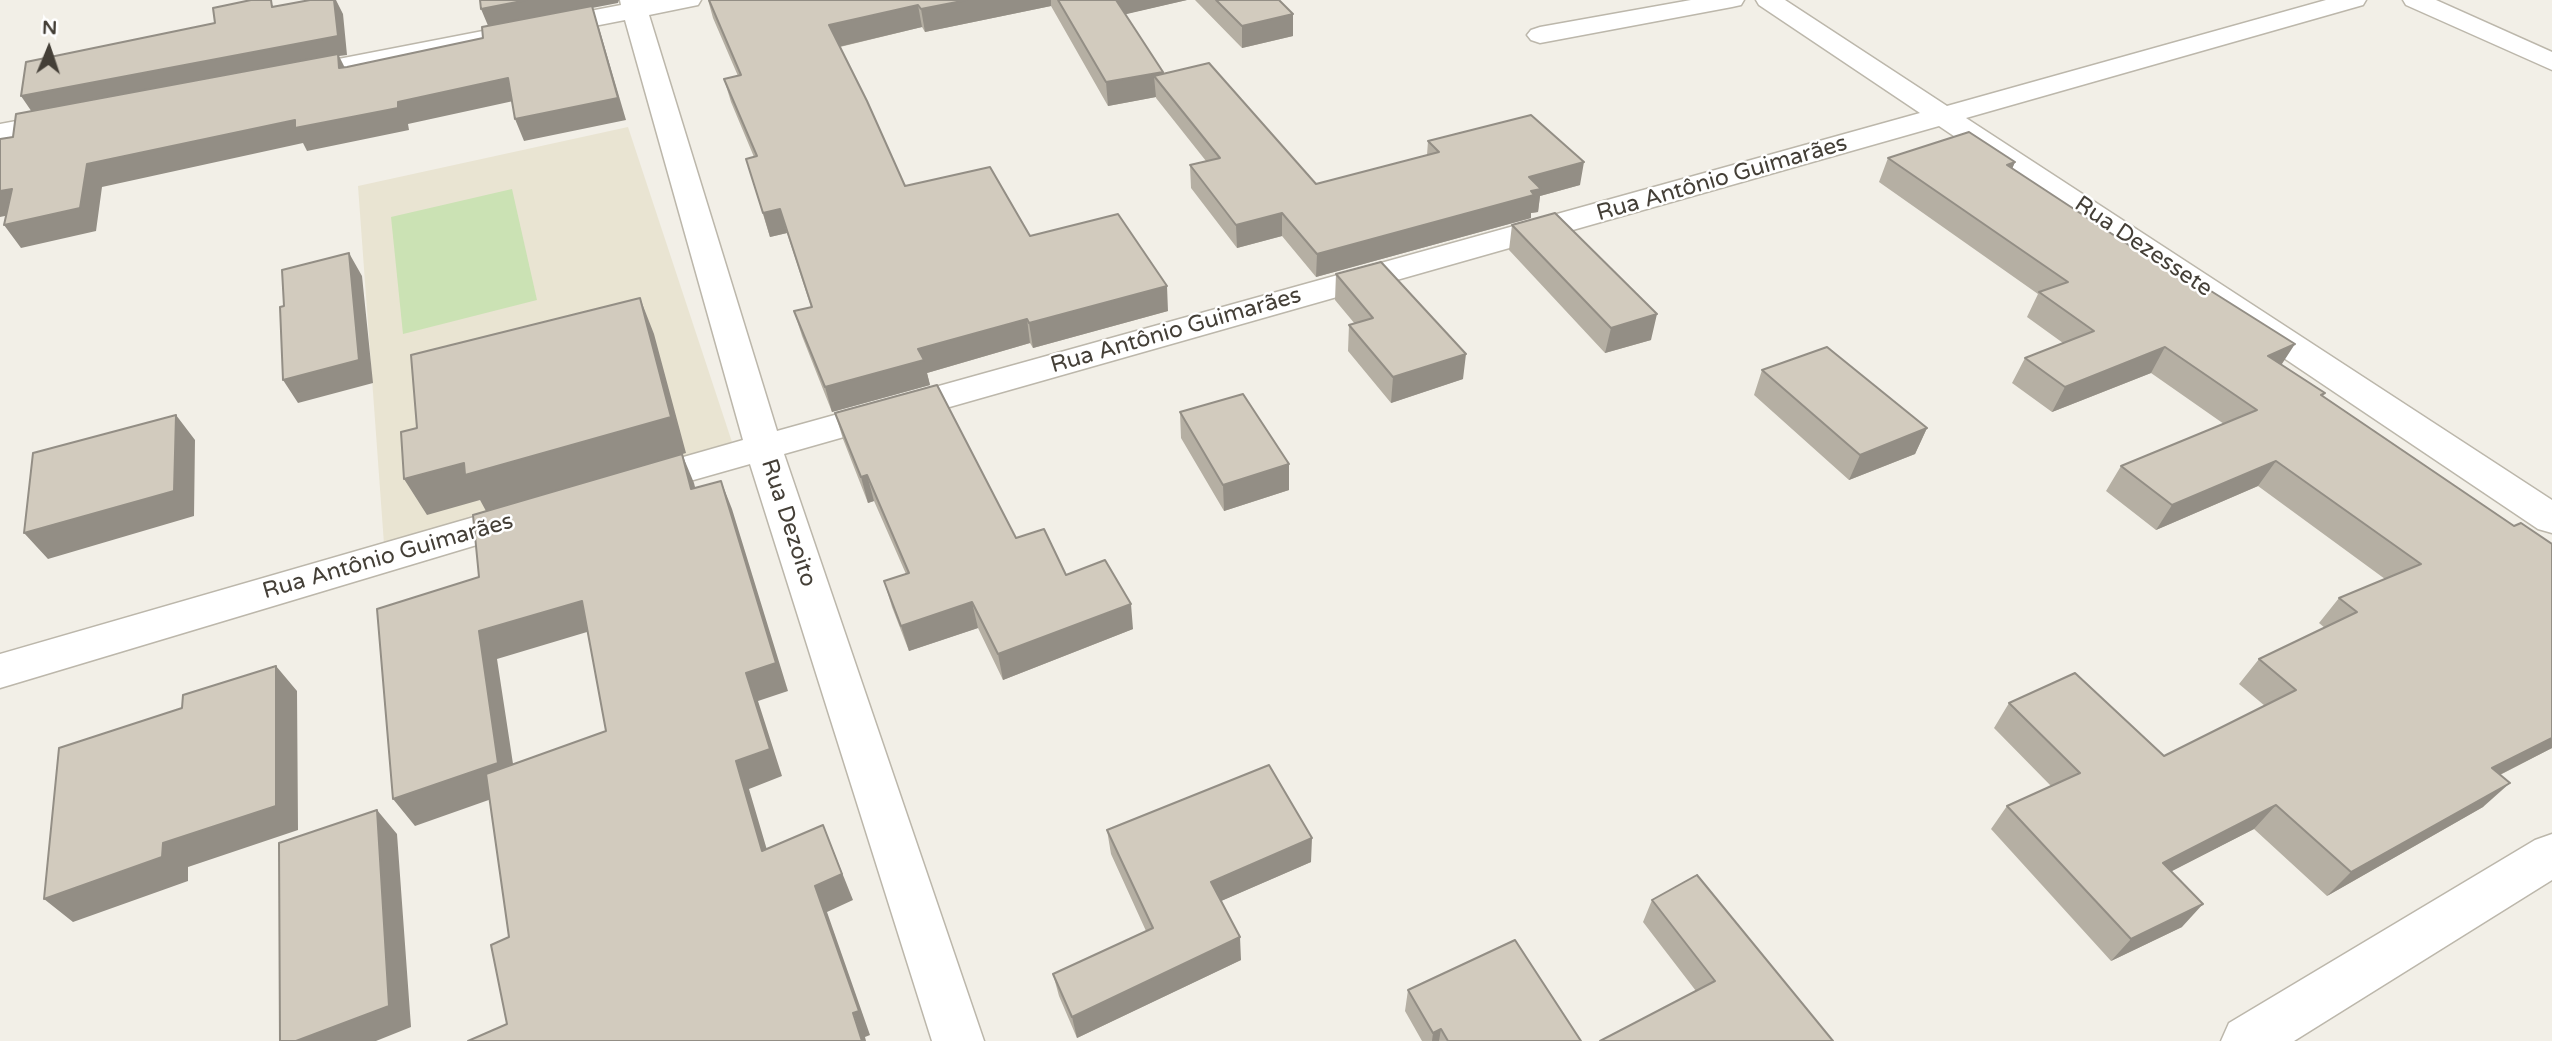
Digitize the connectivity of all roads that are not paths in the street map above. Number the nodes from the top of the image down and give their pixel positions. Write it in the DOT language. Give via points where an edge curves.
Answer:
graph roads {
  1 [pos="689,0"];
  2 [pos="1732,0"];
  3 [pos="1768,0"];
  4 [pos="2354,0"];
  5 [pos="2415,0"];
  6 [pos="633,5"];
  7 [pos="1540,34"];
  8 [pos="2552,62"];
  9 [pos="270,80"];
  10 [pos="94,114"];
  11 [pos="1946,116"];
  12 [pos="0,132"];
  13 [pos="764,446"];
  14 [pos="603,494"];
  15 [pos="549,509"];
  16 [pos="2552,519"];
  17 [pos="0,671"];
  18 [pos="2552,855"];
  19 [pos="958,1041"];
  20 [pos="2247,1041"];
  1 -- 6 [label="street"];
  2 -- 7 [label="street"];
  3 -- 11 [label="street, Rua Dezessete"];
  4 -- 11 [label="street, Rua Antônio Guimarães"];
  5 -- 8 [label="street"];
  6 -- 9 [label="street"];
  6 -- 13 [label="street, Rua Dezoito"];
  10 -- 12 [label="street"];
  11 -- 13 [label="street, Rua Antônio Guimarães"];
  11 -- 16 [label="street, Rua Dezessete"];
  13 -- 14 [label="street, Rua Antônio Guimarães"];
  13 -- 19 [label="street, Rua Dezoito"];
  15 -- 17 [label="street, Rua Antônio Guimarães"];
  18 -- 20 [label="street"];
}
